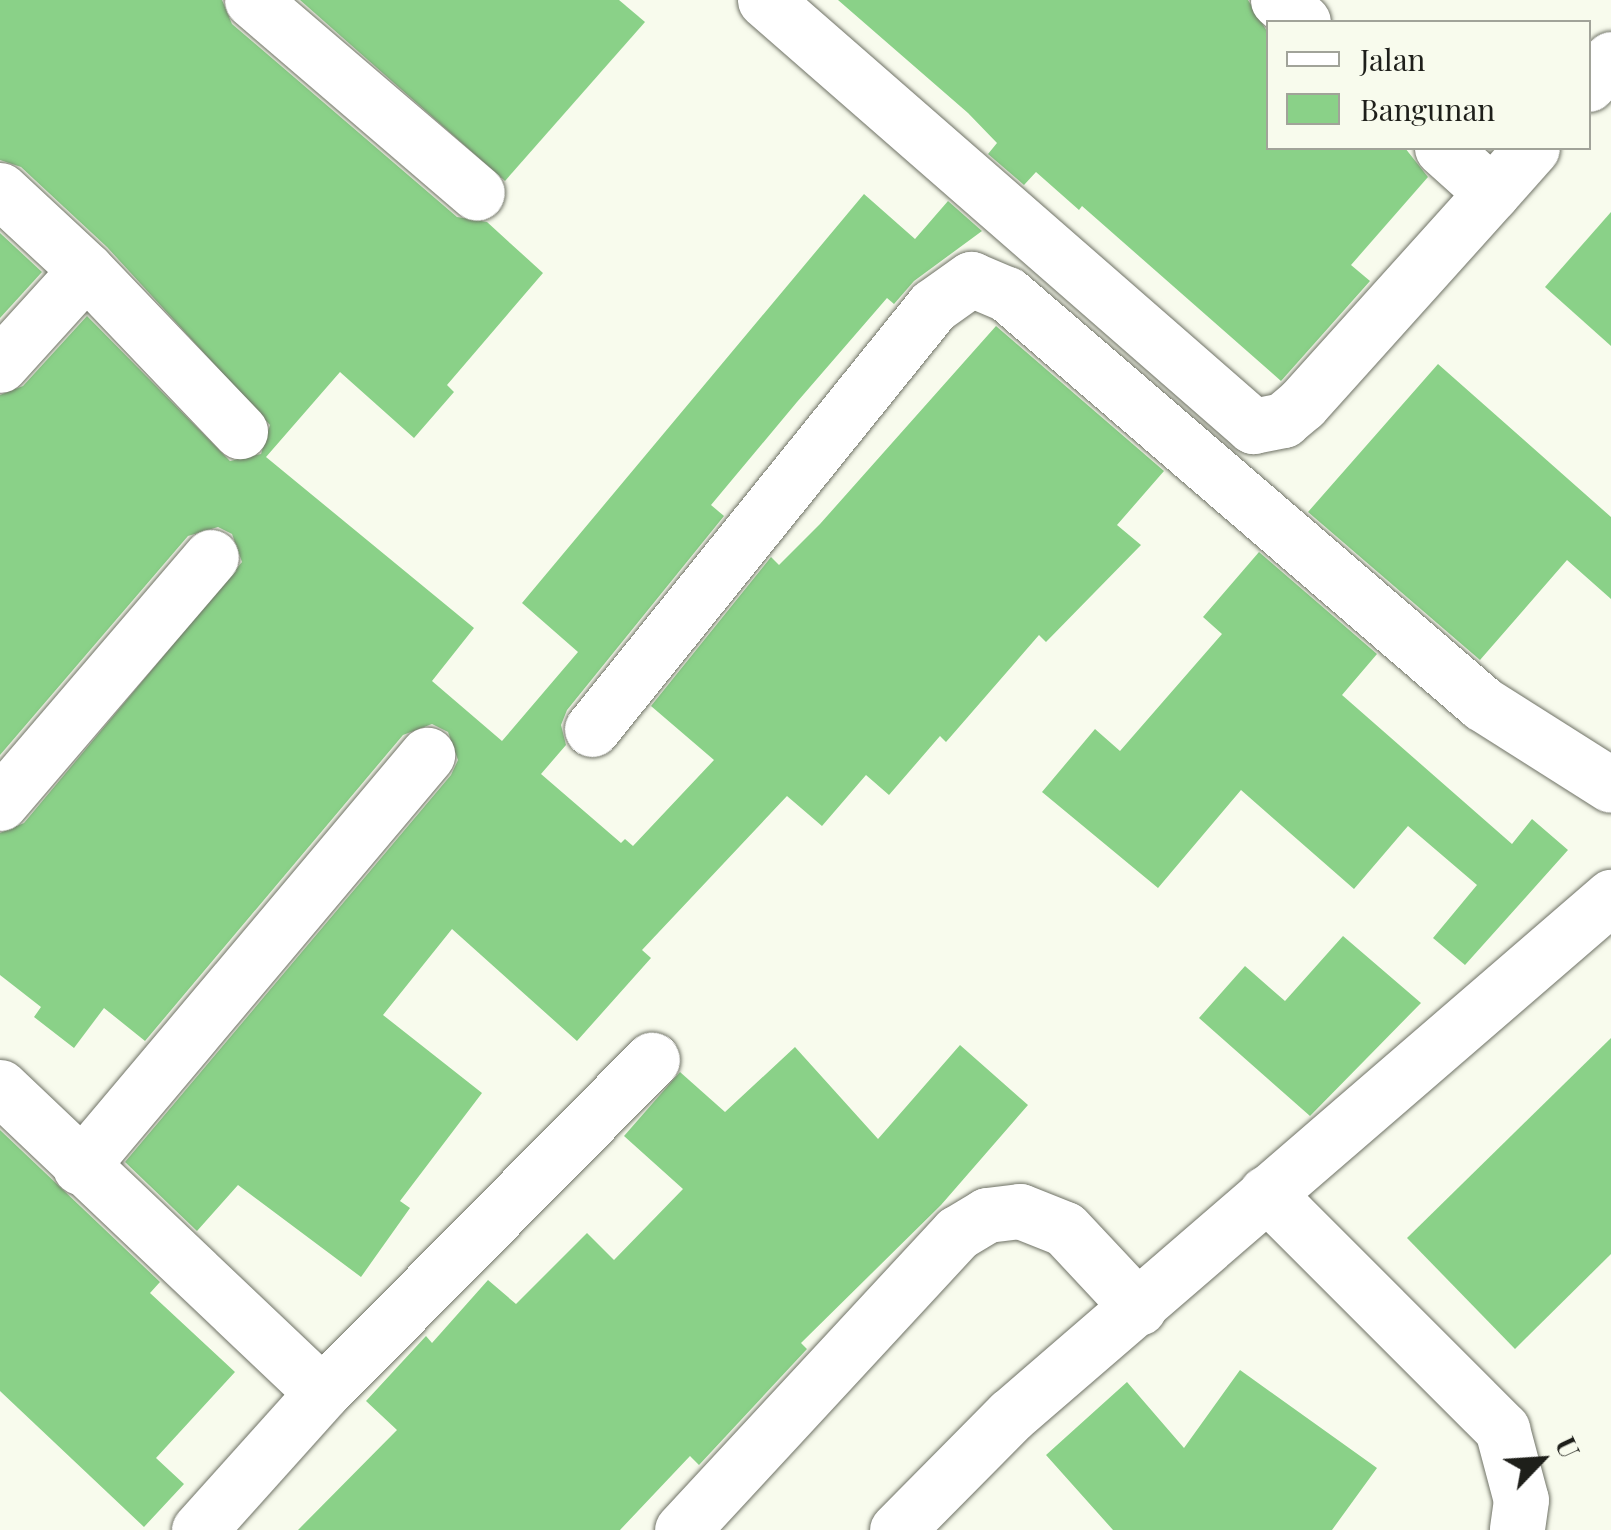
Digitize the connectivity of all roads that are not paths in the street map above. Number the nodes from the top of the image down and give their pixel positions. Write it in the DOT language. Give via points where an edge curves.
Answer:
graph roads {
  1 [pos="252,0"];
  2 [pos="765,0"];
  3 [pos="1278,0"];
  4 [pos="1301,20"];
  5 [pos="1611,59"];
  6 [pos="1591,81"];
  7 [pos="1444,150"];
  8 [pos="1530,150"];
  9 [pos="0,190"];
  10 [pos="1492,192"];
  11 [pos="477,193"];
  12 [pos="86,270"];
  13 [pos="0,365"];
  14 [pos="240,431"];
  15 [pos="211,557"];
  16 [pos="592,728"];
  17 [pos="427,755"];
  18 [pos="1611,785"];
  19 [pos="0,803"];
  20 [pos="1604,911"];
  21 [pos="652,1060"];
  22 [pos="0,1087"];
  23 [pos="80,1167"];
  24 [pos="1266,1194"];
  25 [pos="1139,1308"];
  26 [pos="322,1392"];
  27 [pos="199,1530"];
  28 [pos="682,1530"];
  29 [pos="897,1530"];
  30 [pos="1517,1530"];
  1 -- 11 [label="street"];
  2 -- 10 [label="street" via="1252,426 1283,420 1302,404"];
  3 -- 4 [label="street"];
  5 -- 6 [label="street"];
  7 -- 10 [label="street"];
  8 -- 10 [label="street"];
  9 -- 12 [label="street"];
  12 -- 13 [label="street"];
  12 -- 14 [label="street"];
  15 -- 19 [label="street"];
  16 -- 18 [label="street" via="932,306 971,279 1007,294 1483,704"];
  17 -- 23 [label="street"];
  20 -- 24 [label="street"];
  21 -- 26 [label="street"];
  22 -- 23 [label="street"];
  23 -- 26 [label="street"];
  24 -- 25 [label="street"];
  24 -- 30 [label="street" via="1502,1429 1522,1500"];
  25 -- 28 [label="street" via="1065,1230 1020,1211 987,1215 958,1232"];
  25 -- 29 [label="street" via="1012,1415"];
  26 -- 27 [label="street"];
}
